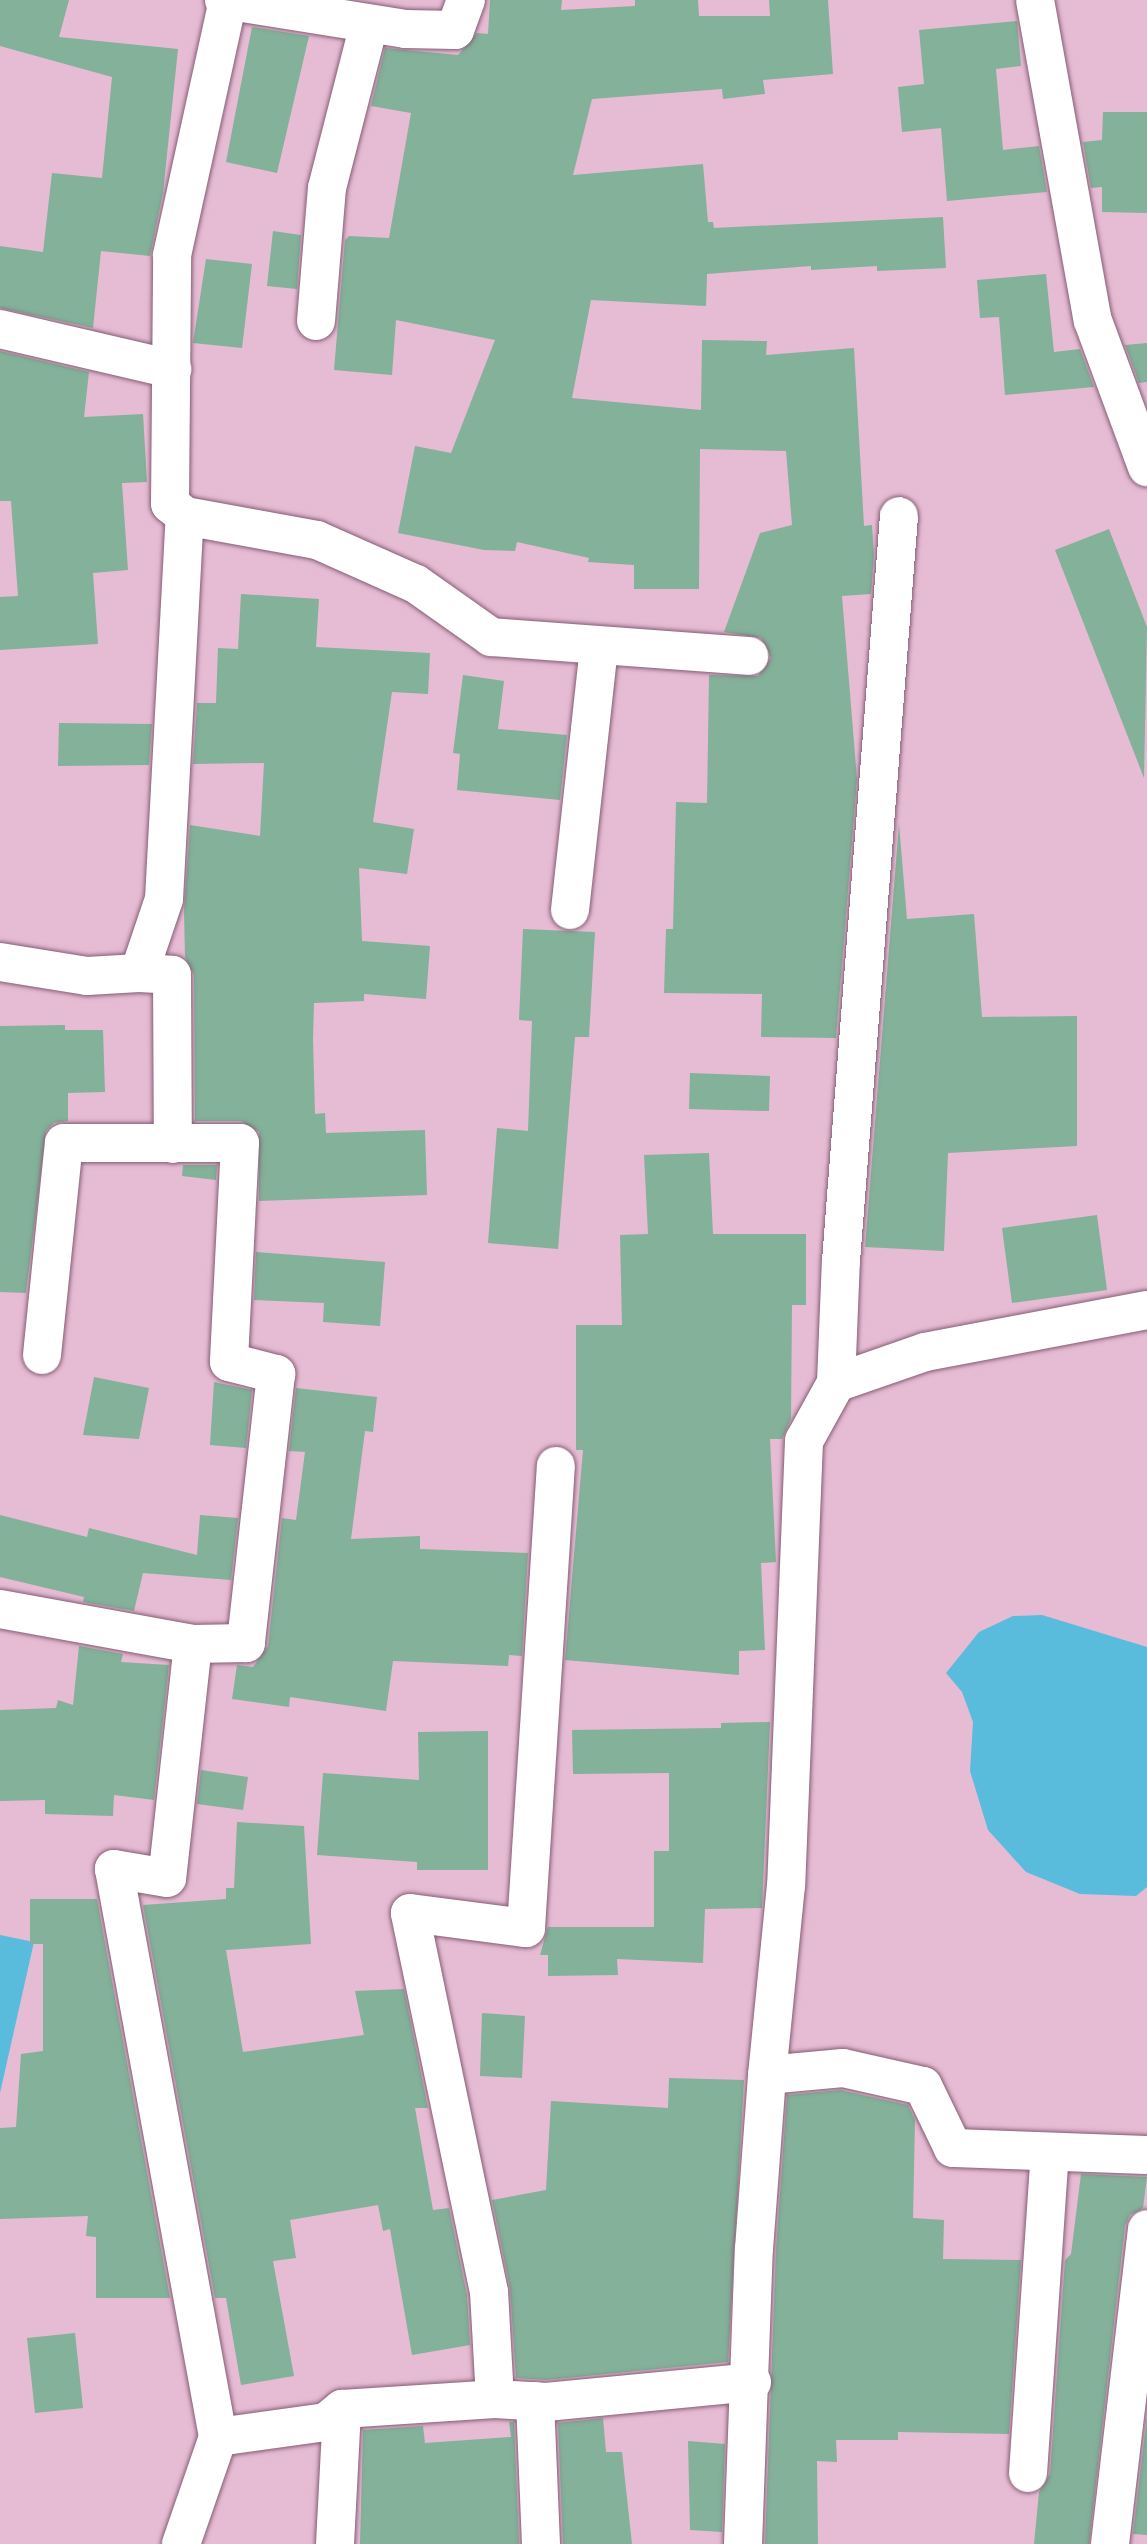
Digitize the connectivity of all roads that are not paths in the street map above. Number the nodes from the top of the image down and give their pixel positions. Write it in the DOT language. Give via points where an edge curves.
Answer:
graph roads {
  1 [pos="466,0"];
  2 [pos="1035,0"];
  3 [pos="226,1"];
  4 [pos="369,24"];
  5 [pos="316,321"];
  6 [pos="0,329"];
  7 [pos="172,369"];
  8 [pos="1147,467"];
  9 [pos="185,516"];
  10 [pos="899,516"];
  11 [pos="599,648"];
  12 [pos="749,656"];
  13 [pos="570,909"];
  14 [pos="0,962"];
  15 [pos="139,973"];
  16 [pos="173,1143"];
  17 [pos="1147,1310"];
  18 [pos="42,1355"];
  19 [pos="836,1383"];
  20 [pos="556,1466"];
  21 [pos="0,1609"];
  22 [pos="193,1644"];
  23 [pos="767,2075"];
  24 [pos="1050,2153"];
  25 [pos="1147,2155"];
  26 [pos="1147,2229"];
  27 [pos="752,2382"];
  28 [pos="495,2399"];
  29 [pos="535,2401"];
  30 [pos="342,2409"];
  31 [pos="218,2437"];
  32 [pos="1028,2473"];
  33 [pos="181,2544"];
  34 [pos="335,2544"];
  35 [pos="541,2544"];
  36 [pos="743,2544"];
  37 [pos="1110,2544"];
  1 -- 4 [label="street" via="455,30"];
  2 -- 8 [label="street" via="1093,321"];
  3 -- 4 [label="street"];
  3 -- 7 [label="street" via="172,255"];
  4 -- 5 [label="street" via="327,188"];
  6 -- 7 [label="street"];
  7 -- 9 [label="street" via="170,504"];
  9 -- 11 [label="street" via="317,540 416,584 491,637"];
  9 -- 15 [label="street" via="164,899"];
  10 -- 19 [label="street" via="841,1261"];
  11 -- 12 [label="street"];
  11 -- 13 [label="street"];
  14 -- 15 [label="street" via="87,976"];
  15 -- 16 [label="street" via="172,975"];
  16 -- 18 [label="street" via="64,1143"];
  16 -- 22 [label="street" via="240,1143 229,1362 275,1374 246,1643"];
  17 -- 19 [label="street" via="925,1352"];
  19 -- 23 [label="street" via="804,1441 786,1885"];
  20 -- 28 [label="street" via="526,1928 410,1913 489,2292"];
  21 -- 22 [label="street"];
  22 -- 31 [label="street" via="167,1878 114,1868"];
  23 -- 24 [label="street" via="843,2068 923,2086 953,2148"];
  23 -- 27 [label="street" via="754,2249"];
  24 -- 25 [label="street"];
  24 -- 32 [label="street"];
  26 -- 37 [label="street"];
  27 -- 29 [label="street"];
  27 -- 36 [label="street"];
  28 -- 29 [label="street"];
  28 -- 30 [label="street"];
  29 -- 35 [label="street"];
  30 -- 31 [label="street" via="326,2422"];
  30 -- 34 [label="street"];
  31 -- 33 [label="street"];
}
